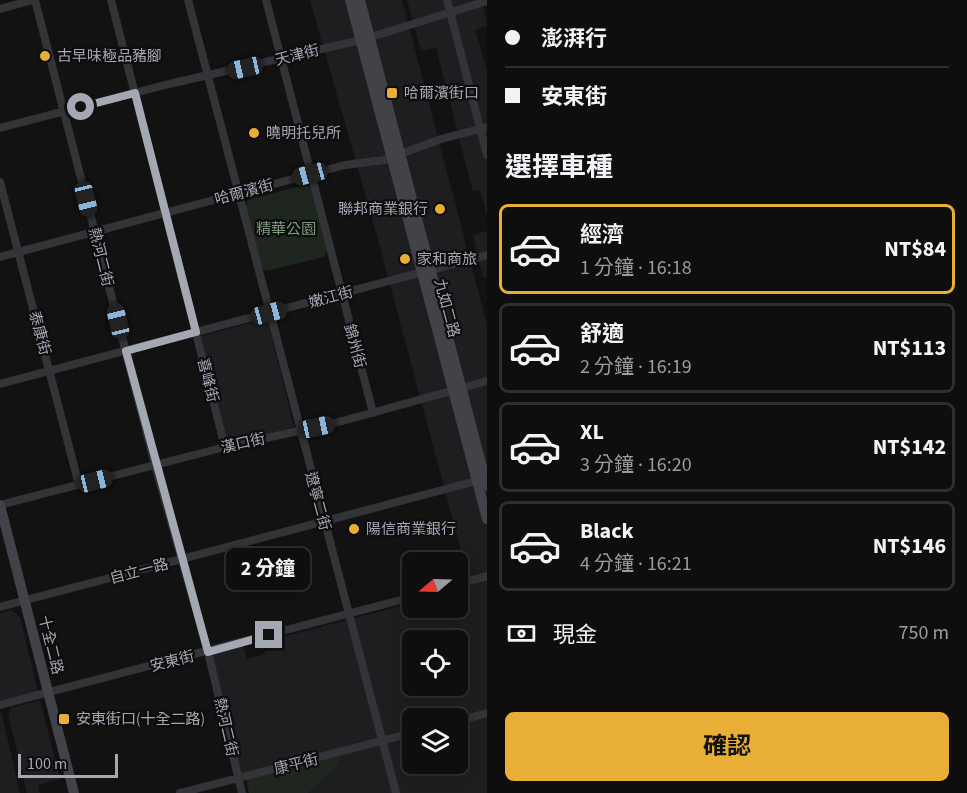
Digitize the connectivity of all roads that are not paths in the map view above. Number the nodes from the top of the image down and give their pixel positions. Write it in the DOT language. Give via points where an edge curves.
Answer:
graph roads {
  1 [pos="34,0"];
  2 [pos="111,0"];
  3 [pos="188,0"];
  4 [pos="266,0"];
  5 [pos="350,0"];
  6 [pos="360,0"];
  7 [pos="447,0"];
  8 [pos="487,1"];
  9 [pos="0,9"];
  10 [pos="450,11"];
  11 [pos="365,39"];
  12 [pos="282,59"];
  13 [pos="208,77"];
  14 [pos="135,93"];
  15 [pos="64,112"];
  16 [pos="0,128"];
  17 [pos="484,128"];
  18 [pos="487,155"];
  19 [pos="396,156"];
  20 [pos="310,174"];
  21 [pos="0,182"];
  22 [pos="238,194"];
  23 [pos="165,213"];
  24 [pos="95,232"];
  25 [pos="18,252"];
  26 [pos="487,255"];
  27 [pos="0,257"];
  28 [pos="426,271"];
  29 [pos="341,294"];
  30 [pos="269,313"];
  31 [pos="196,332"];
  32 [pos="126,351"];
  33 [pos="50,371"];
  34 [pos="487,381"];
  35 [pos="0,384"];
  36 [pos="457,390"];
  37 [pos="373,413"];
  38 [pos="299,430"];
  39 [pos="225,447"];
  40 [pos="155,465"];
  41 [pos="484,481"];
  42 [pos="80,485"];
  43 [pos="0,505"];
  44 [pos="487,519"];
  45 [pos="323,522"];
  46 [pos="183,560"];
  47 [pos="487,576"];
  48 [pos="468,581"];
  49 [pos="402,600"];
  50 [pos="24,601"];
  51 [pos="0,607"];
  52 [pos="351,614"];
  53 [pos="208,652"];
  54 [pos="47,691"];
  55 [pos="0,705"];
  56 [pos="487,713"];
  57 [pos="468,718"];
  58 [pos="402,736"];
  59 [pos="384,742"];
  60 [pos="238,778"];
  61 [pos="74,793"];
  62 [pos="180,793"];
  63 [pos="242,793"];
  64 [pos="396,793"];
  1 -- 9 [label="street"];
  1 -- 15 [label="street, 熱河二街"];
  2 -- 14 [label="street, 喜峰街"];
  3 -- 13 [label="street, 遼寧二街"];
  4 -- 12 [label="street, 錦州街"];
  5 -- 11 [label="street, 九如二路"];
  6 -- 11 [label="street, 九如二路"];
  7 -- 10 [label="street"];
  8 -- 10 [label="street, 天津街"];
  10 -- 11 [label="street, 天津街"];
  10 -- 17 [label="street"];
  11 -- 12 [label="street, 天津街"];
  11 -- 19 [label="street, 九如二路"];
  12 -- 13 [label="street, 天津街"];
  12 -- 20 [label="street, 錦州街"];
  13 -- 14 [label="street, 天津街"];
  13 -- 22 [label="street, 遼寧二街"];
  14 -- 15 [label="street, 天津街"];
  14 -- 23 [label="street, 喜峰街"];
  15 -- 16 [label="street, 天津街"];
  15 -- 24 [label="street, 熱河二街"];
  17 -- 18 [label="street"];
  17 -- 19 [label="street, 哈爾濱街"];
  19 -- 20 [label="street, 哈爾濱街"];
  19 -- 28 [label="street, 九如二路"];
  20 -- 22 [label="street, 哈爾濱街"];
  20 -- 29 [label="street, 錦州街"];
  21 -- 25 [label="street, 泰康街"];
  22 -- 23 [label="street, 哈爾濱街"];
  22 -- 30 [label="street, 遼寧二街"];
  23 -- 24 [label="street, 哈爾濱街"];
  23 -- 31 [label="street, 喜峰街"];
  24 -- 25 [label="street, 哈爾濱街"];
  24 -- 32 [label="street, 熱河二街"];
  25 -- 27 [label="street, 哈爾濱街"];
  25 -- 33 [label="street, 泰康街"];
  26 -- 28 [label="street, 嫩江街"];
  28 -- 29 [label="street, 嫩江街"];
  28 -- 36 [label="street, 九如二路"];
  29 -- 30 [label="street, 嫩江街"];
  29 -- 37 [label="street, 錦州街"];
  30 -- 31 [label="street, 嫩江街"];
  30 -- 38 [label="street, 遼寧二街"];
  31 -- 32 [label="street, 嫩江街"];
  31 -- 39 [label="street, 喜峰街"];
  32 -- 33 [label="street, 嫩江街"];
  32 -- 40 [label="street, 熱河二街"];
  33 -- 35 [label="street, 嫩江街"];
  33 -- 42 [label="street, 泰康街"];
  34 -- 36 [label="street, 漢口街"];
  36 -- 37 [label="street, 漢口街"];
  36 -- 41 [label="street, 九如二路"];
  37 -- 38 [label="street, 漢口街"];
  38 -- 39 [label="street, 漢口街"];
  38 -- 45 [label="street, 遼寧二街"];
  39 -- 40 [label="street, 漢口街"];
  40 -- 42 [label="street, 漢口街"];
  40 -- 46 [label="street, 熱河二街"];
  41 -- 44 [label="street, 九如二路"];
  41 -- 45 [label="street, 自立一路"];
  42 -- 43 [label="street, 漢口街"];
  43 -- 50 [label="street, 十全二路"];
  45 -- 46 [label="street, 自立一路"];
  45 -- 52 [label="street, 遼寧二街"];
  46 -- 50 [label="street, 自立一路"];
  46 -- 53 [label="street, 熱河二街"];
  47 -- 48 [label="street"];
  49 -- 52 [label="street, 安東街"];
  50 -- 51 [label="street, 自立一路"];
  50 -- 54 [label="street, 十全二路"];
  52 -- 53 [label="street, 安東街"];
  52 -- 59 [label="street, 遼寧二街"];
  53 -- 54 [label="street, 安東街"];
  53 -- 60 [label="street, 熱河二街"];
  54 -- 55 [label="street, 安東街"];
  54 -- 61 [label="street, 十全二路"];
  56 -- 57 [label="street"];
  58 -- 59 [label="street, 康平街"];
  59 -- 60 [label="street, 康平街"];
  59 -- 64 [label="street, 遼寧二街"];
  60 -- 62 [label="street, 康平街"];
  60 -- 63 [label="street, 熱河二街"];
}
